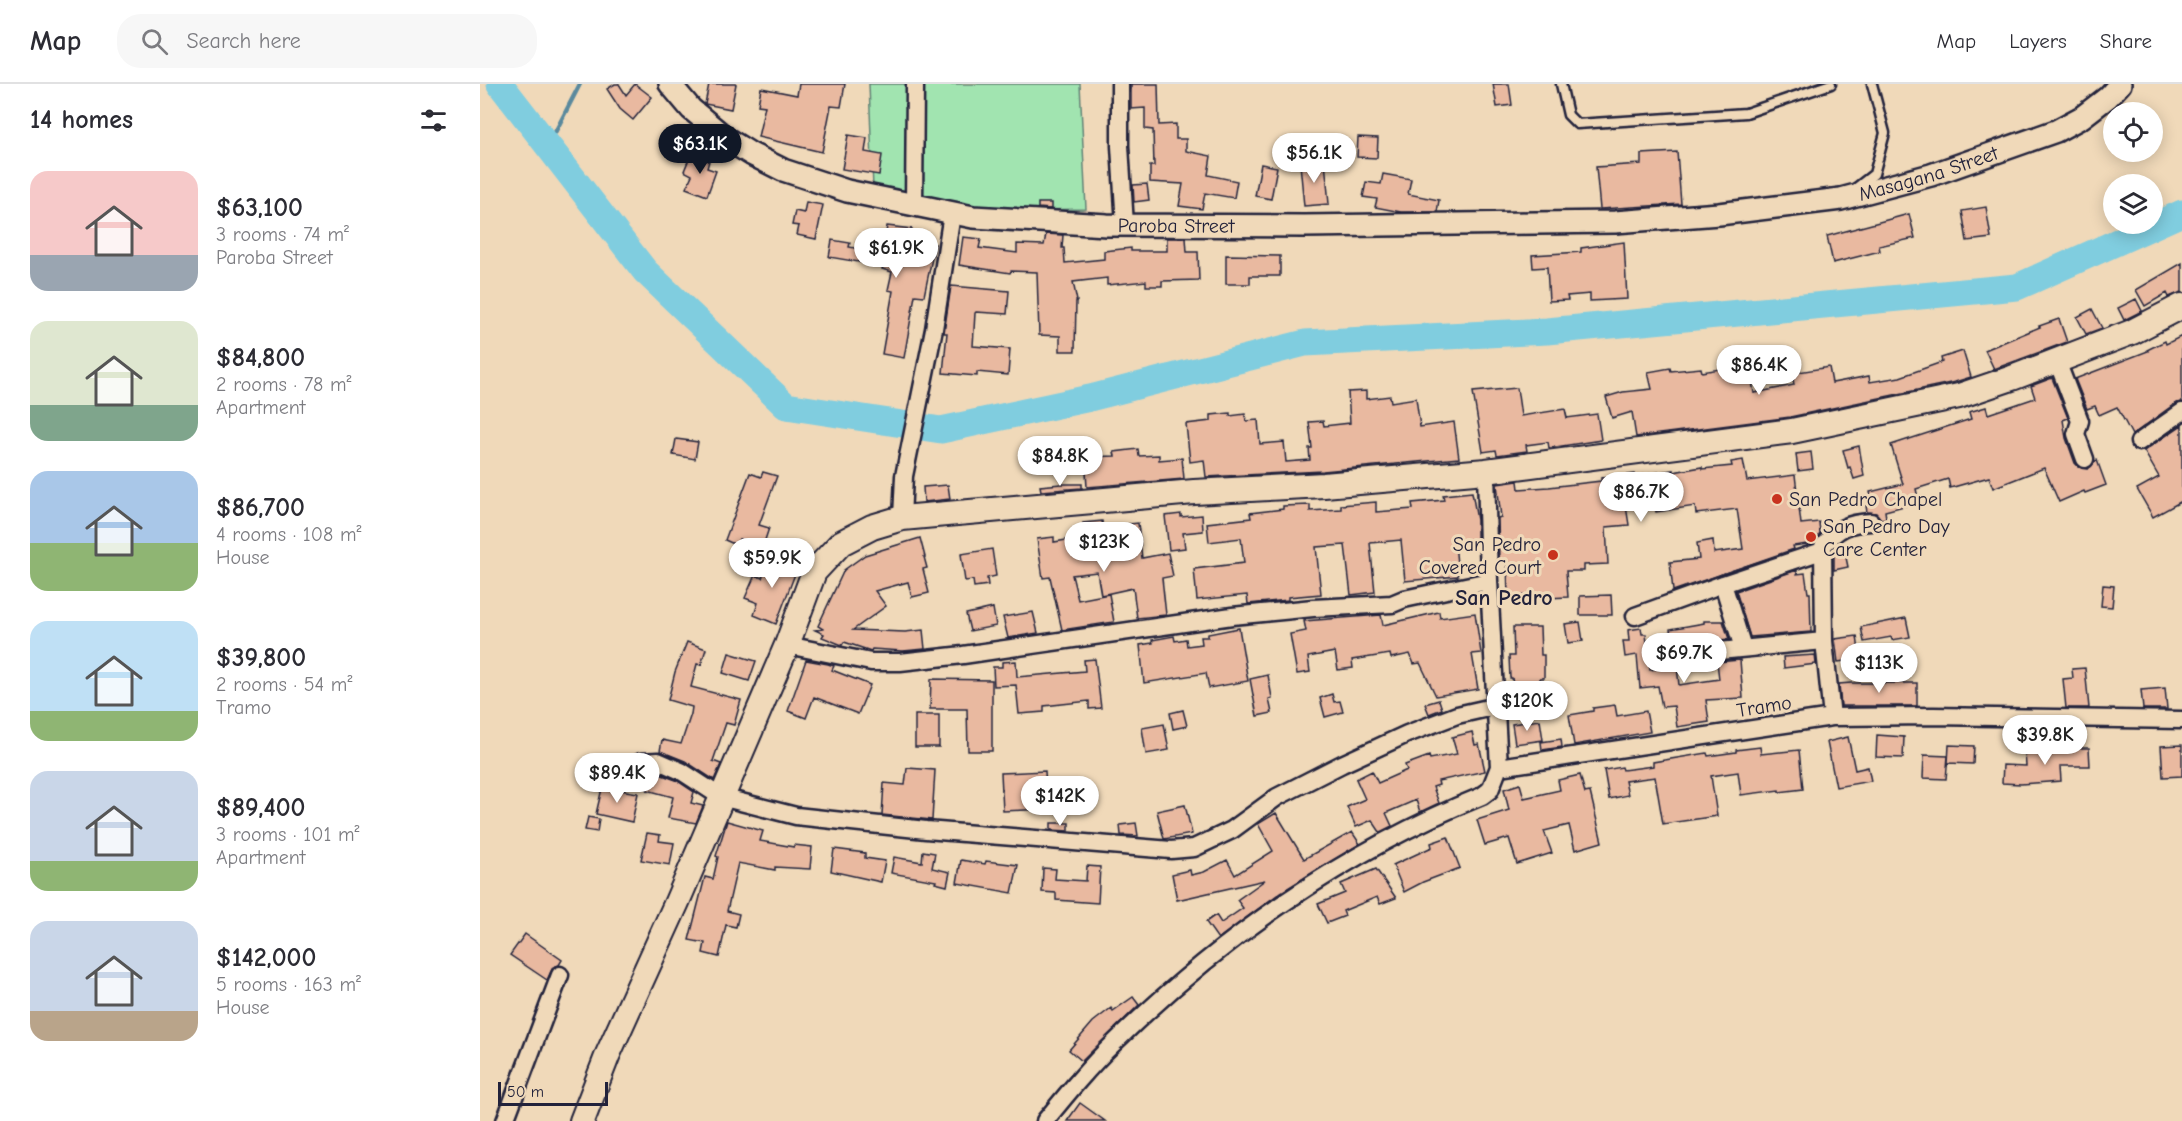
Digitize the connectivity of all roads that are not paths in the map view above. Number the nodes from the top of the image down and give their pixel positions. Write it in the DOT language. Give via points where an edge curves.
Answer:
graph roads {
  1 [pos="670,84"];
  2 [pos="1120,84"];
  3 [pos="1561,84"];
  4 [pos="1831,84"];
  5 [pos="1872,84"];
  6 [pos="2120,84"];
  7 [pos="915,85"];
  8 [pos="1840,199"];
  9 [pos="914,205"];
  10 [pos="952,214"];
  11 [pos="1719,214"];
  12 [pos="1125,225"];
  13 [pos="2182,306"];
  14 [pos="2057,361"];
  15 [pos="2182,412"];
  16 [pos="2139,442"];
  17 [pos="2085,459"];
  18 [pos="1486,471"];
  19 [pos="902,518"];
  20 [pos="1871,522"];
  21 [pos="1822,551"];
  22 [pos="1489,581"];
  23 [pos="1723,584"];
  24 [pos="1635,616"];
  25 [pos="1824,641"];
  26 [pos="788,645"];
  27 [pos="1743,648"];
  28 [pos="1688,654"];
  29 [pos="1497,706"];
  30 [pos="1832,717"];
  31 [pos="2182,720"];
  32 [pos="1499,767"];
  33 [pos="620,777"];
  34 [pos="722,797"];
  35 [pos="561,975"];
  36 [pos="506,1121"];
  37 [pos="582,1121"];
  38 [pos="1045,1121"];
  1 -- 9 [label="street, Paroba Street" via="691,109 727,139 783,170 847,191"];
  2 -- 12 [label="street"];
  3 -- 4 [label="lane" via="1568,115 1577,124 1746,113"];
  5 -- 8 [label="lane" via="1885,133 1874,174"];
  6 -- 8 [label="street, Masagana Street" via="2082,117 2056,131 1931,175"];
  7 -- 9 [label="street"];
  8 -- 11 [label="street, Masagana Street"];
  9 -- 10 [label="street, Paroba Street"];
  10 -- 12 [label="street, Paroba Street"];
  10 -- 19 [label="street" via="934,329 904,476"];
  11 -- 12 [label="street, Paroba Street" via="1615,222"];
  13 -- 14 [label="main road" via="2132,332"];
  14 -- 17 [label="street" via="2080,421 2076,434"];
  14 -- 18 [label="main road" via="1959,396 1792,431"];
  15 -- 16 [label="street"];
  18 -- 19 [label="main road"];
  18 -- 22 [label="street"];
  19 -- 26 [label="main road" via="872,527 842,543 814,572"];
  20 -- 21 [label="street" via="1844,527 1828,539"];
  21 -- 23 [label="street"];
  21 -- 25 [label="street"];
  22 -- 26 [label="street" via="1392,604 1232,616 900,662 871,662"];
  22 -- 29 [label="street"];
  23 -- 24 [label="street"];
  23 -- 27 [label="street"];
  25 -- 27 [label="street"];
  25 -- 30 [label="street"];
  26 -- 34 [label="main road"];
  27 -- 28 [label="street"];
  29 -- 32 [label="street"];
  29 -- 34 [label="street" via="1407,734 1342,764 1277,797 1232,830 1194,848 1126,848 796,816"];
  30 -- 31 [label="street, Tramo"];
  30 -- 32 [label="street, Tramo"];
  32 -- 38 [label="street" via="1490,790 1482,796 1398,833 1323,877 1219,951 1114,1043"];
  33 -- 34 [label="street" via="641,762 658,761"];
  34 -- 37 [label="main road"];
  35 -- 36 [label="street"];
}
